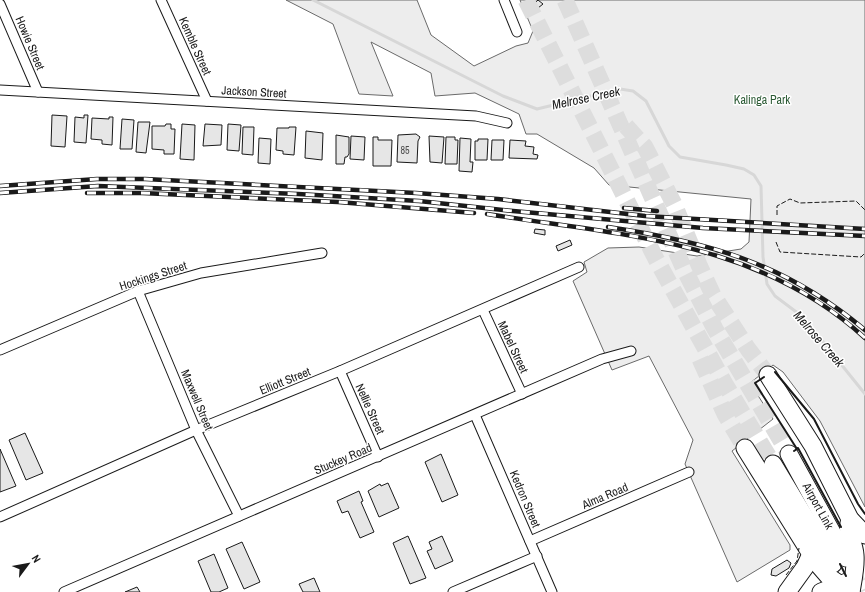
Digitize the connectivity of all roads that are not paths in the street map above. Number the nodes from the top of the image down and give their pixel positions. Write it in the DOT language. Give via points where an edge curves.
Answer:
graph roads {
  1 [pos="161,0"];
  2 [pos="504,0"];
  3 [pos="0,4"];
  4 [pos="518,32"];
  5 [pos="0,90"];
  6 [pos="38,92"];
  7 [pos="207,101"];
  8 [pos="506,124"];
  9 [pos="322,253"];
  10 [pos="579,267"];
  11 [pos="138,291"];
  12 [pos="483,310"];
  13 [pos="0,350"];
  14 [pos="631,351"];
  15 [pos="340,371"];
  16 [pos="768,375"];
  17 [pos="522,394"];
  18 [pos="475,415"];
  19 [pos="196,430"];
  20 [pos="745,448"];
  21 [pos="789,454"];
  22 [pos="378,457"];
  23 [pos="773,464"];
  24 [pos="689,472"];
  25 [pos="239,516"];
  26 [pos="0,517"];
  27 [pos="850,519"];
  28 [pos="865,535"];
  29 [pos="530,541"];
  30 [pos="810,554"];
  31 [pos="537,556"];
  32 [pos="852,586"];
  33 [pos="64,592"];
  34 [pos="453,592"];
  35 [pos="552,592"];
  36 [pos="787,592"];
  37 [pos="821,592"];
  1 -- 7 [label="street, Kemble Street"];
  2 -- 4 [label="street"];
  3 -- 6 [label="street, Howie Street"];
  5 -- 6 [label="street, Jackson Street"];
  6 -- 7 [label="street, Jackson Street"];
  7 -- 8 [label="street, Jackson Street" via="476,116"];
  9 -- 11 [label="street, Hockings Street" via="201,273"];
  10 -- 12 [label="street, Elliott Street"];
  11 -- 13 [label="street, Hockings Street"];
  11 -- 19 [label="street, Maxwell Street"];
  12 -- 15 [label="street, Elliott Street"];
  12 -- 17 [label="street, Mabel Street"];
  14 -- 17 [label="street, Stuckey Road" via="602,359"];
  15 -- 19 [label="street, Elliott Street"];
  15 -- 22 [label="street, Nellie Street"];
  16 -- 27 [label="highway" via="810,441"];
  17 -- 18 [label="street, Stuckey Road"];
  18 -- 22 [label="street, Stuckey Road"];
  18 -- 29 [label="street, Kedron Street"];
  19 -- 25 [label="street, Maxwell Street"];
  19 -- 26 [label="street, Elliott Street"];
  20 -- 30 [label="highway"];
  21 -- 23 [label="highway, Airport Link" via="839,561"];
  22 -- 25 [label="street, Stuckey Road"];
  24 -- 29 [label="street, Alma Road"];
  25 -- 33 [label="street, Stuckey Road"];
  27 -- 28 [label="highway"];
  27 -- 32 [label="highway" via="847,529 855,553"];
  29 -- 31 [label="street, Kedron Street"];
  30 -- 32 [label="highway" via="824,573"];
  30 -- 36 [label="highway" via="805,567"];
  31 -- 34 [label="street"];
  31 -- 35 [label="street, Kedron Street"];
  32 -- 37 [label="highway"];
}
